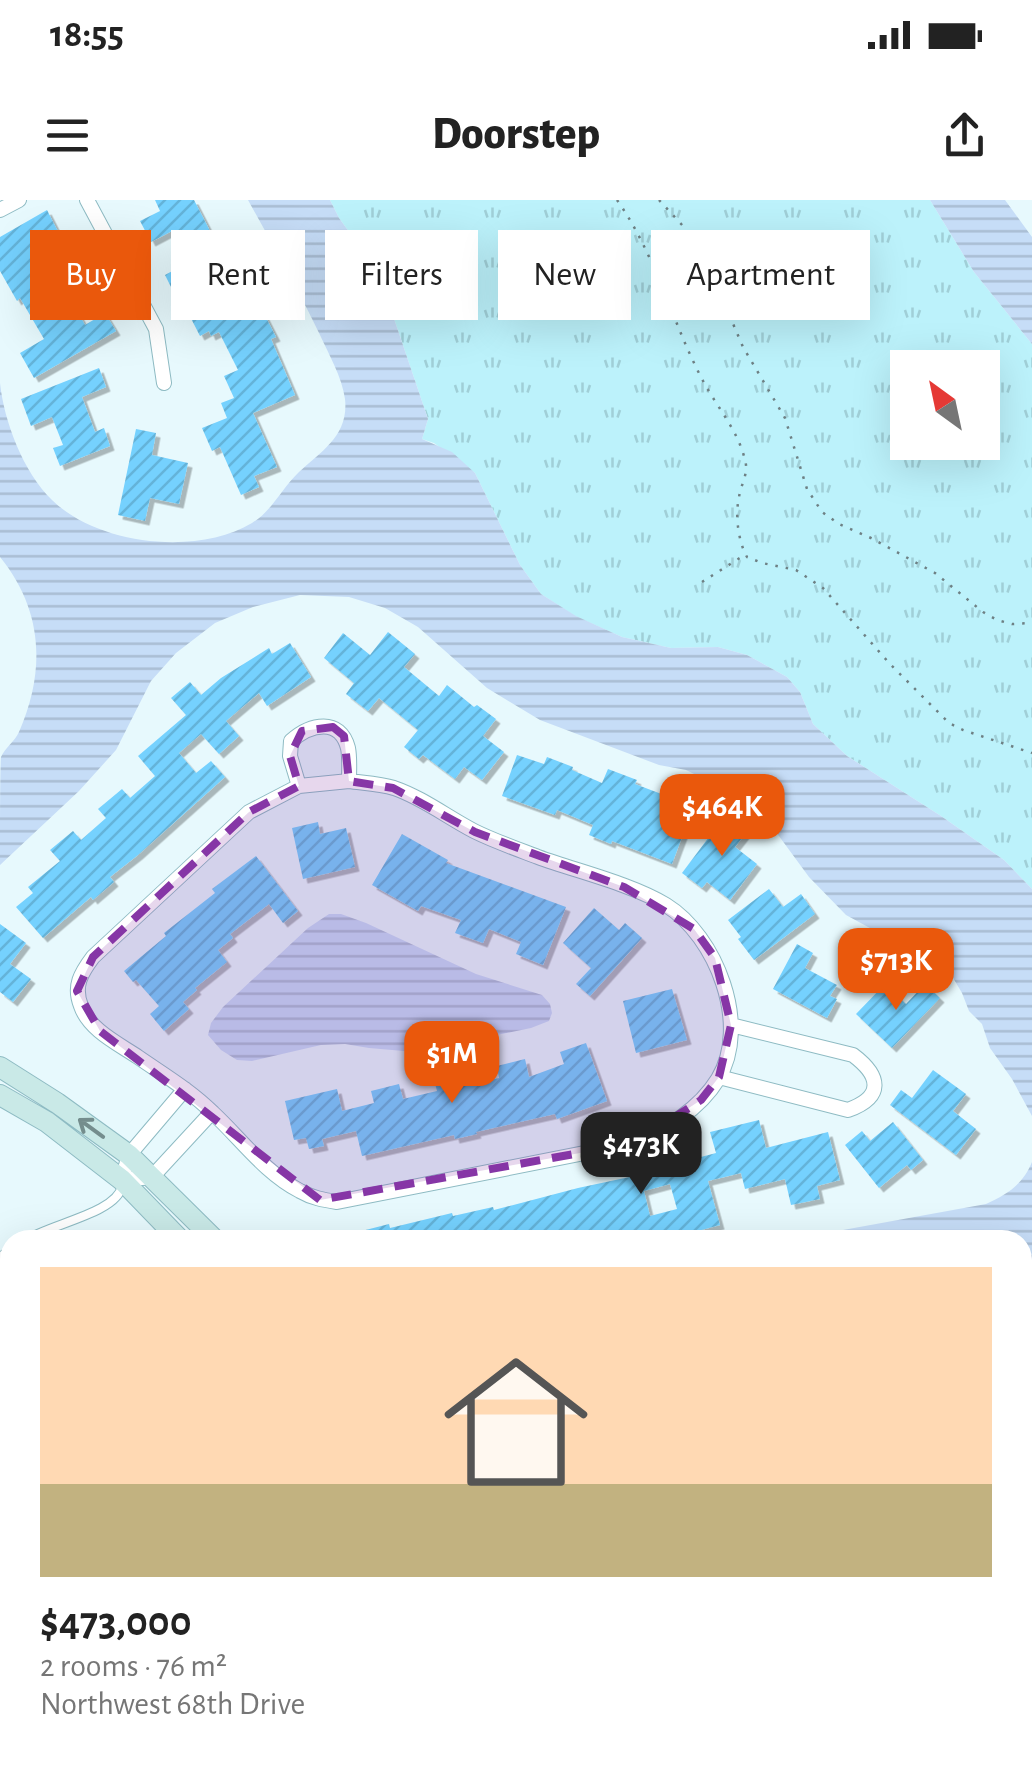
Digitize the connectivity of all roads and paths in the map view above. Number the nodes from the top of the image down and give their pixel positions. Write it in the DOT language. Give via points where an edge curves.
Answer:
graph roads {
  1 [pos="20,200"];
  2 [pos="87,200"];
  3 [pos="617,200"];
  4 [pos="659,200"];
  5 [pos="0,210"];
  6 [pos="164,383"];
  7 [pos="746,554"];
  8 [pos="702,582"];
  9 [pos="1032,624"];
  10 [pos="1032,753"];
  11 [pos="348,780"];
  12 [pos="299,786"];
  13 [pos="732,1026"];
  14 [pos="0,1066"];
  15 [pos="719,1077"];
  16 [pos="185,1089"];
  17 [pos="0,1095"];
  18 [pos="212,1112"];
  19 [pos="128,1155"];
  20 [pos="152,1177"];
  21 [pos="122,1180"];
  22 [pos="43,1230"];
  23 [pos="170,1230"];
  24 [pos="205,1230"];
  1 -- 5 [label="street"];
  2 -- 6 [label="street" via="156,328"];
  3 -- 7 [label="path" via="650,256 702,380 742,448 747,471 737,509"];
  4 -- 9 [label="path" via="701,249 822,512 935,572 996,620"];
  7 -- 8 [label="path"];
  7 -- 10 [label="path" via="796,570 823,588 950,723"];
  11 -- 12 [label="street"];
  11 -- 12 [label="street" via="344,736 316,725 291,741"];
  11 -- 13 [label="street" via="393,788 475,832 666,905 714,958"];
  12 -- 16 [label="street" via="226,832 80,974 82,1010 100,1031"];
  13 -- 15 [label="street"];
  13 -- 15 [label="street" via="853,1055 868,1066 872,1096 848,1110"];
  19 -- 14 [label="street, one-way"];
  15 -- 18 [label="street" via="680,1118 635,1143 337,1202 298,1191"];
  16 -- 18 [label="street"];
  16 -- 19 [label="street"];
  17 -- 21 [label="street"];
  18 -- 20 [label="street"];
  19 -- 20 [label="street"];
  19 -- 21 [label="street"];
  20 -- 21 [label="street"];
  20 -- 24 [label="street"];
  21 -- 22 [label="lane" via="112,1204"];
  21 -- 23 [label="street"];
}
